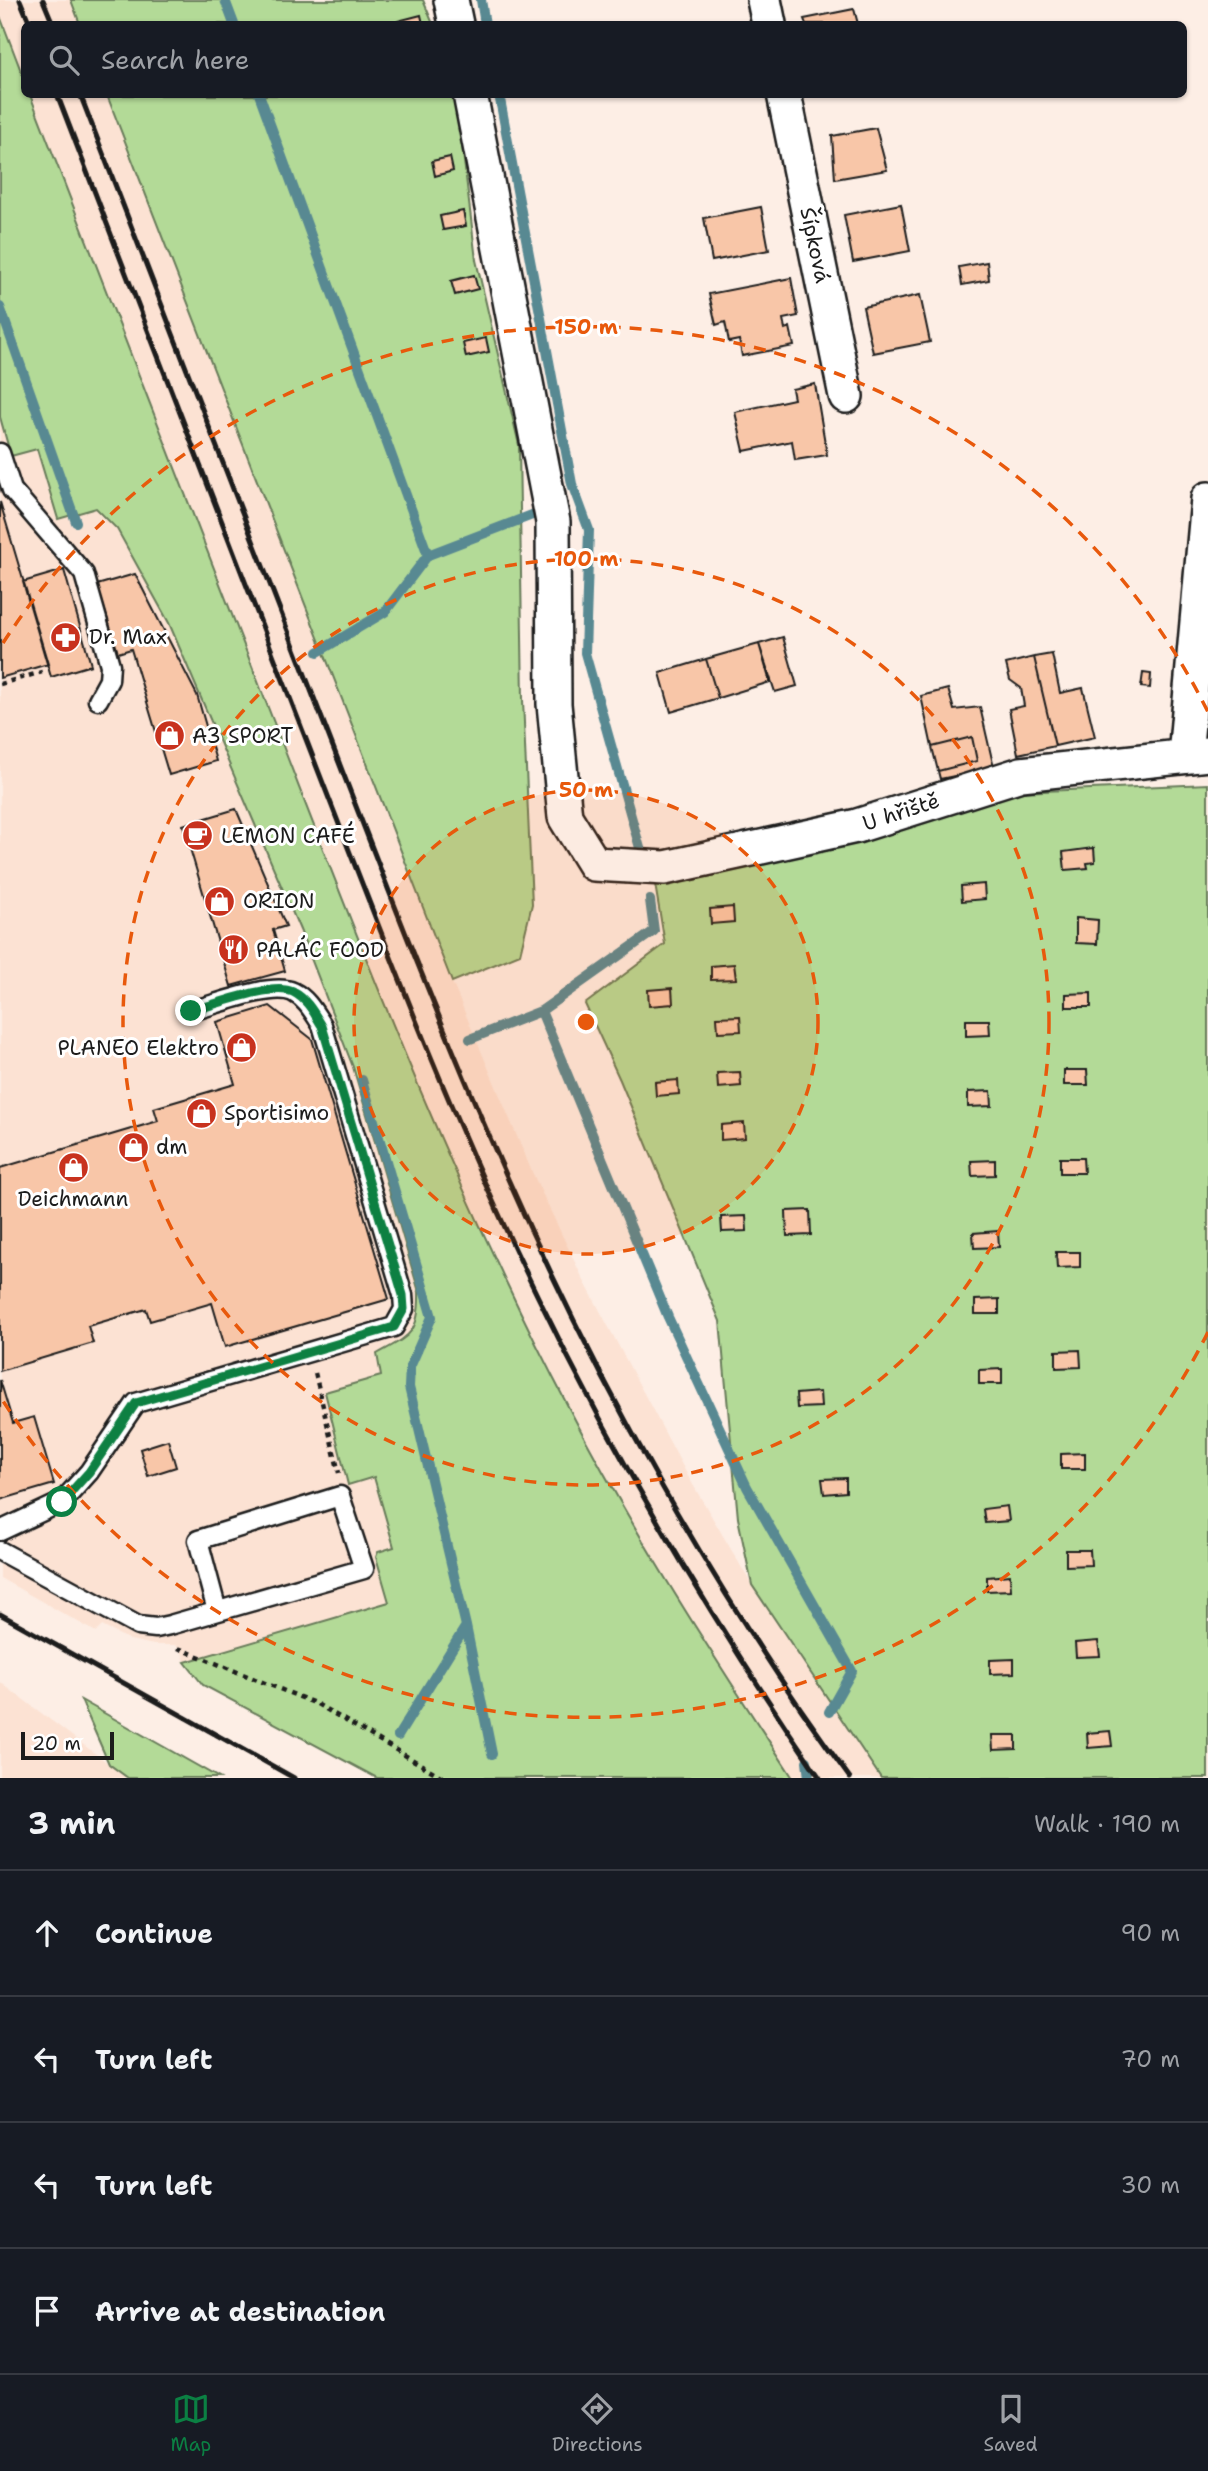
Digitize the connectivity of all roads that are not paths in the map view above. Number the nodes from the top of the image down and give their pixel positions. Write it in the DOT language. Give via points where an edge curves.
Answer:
graph roads {
  1 [pos="451,0"];
  2 [pos="764,0"];
  3 [pos="455,21"];
  4 [pos="768,21"];
  5 [pos="471,98"];
  6 [pos="785,98"];
  7 [pos="846,396"];
  8 [pos="0,453"];
  9 [pos="1208,499"];
  10 [pos="98,700"];
  11 [pos="1197,755"];
  12 [pos="191,1011"];
  13 [pos="0,1531"];
  14 [pos="0,1551"];
  15 [pos="217,1611"];
  1 -- 3 [label="street"];
  2 -- 4 [label="street"];
  5 -- 11 [label="street, U hřiště" via="553,522 554,704 565,817 594,864 665,868 857,826 1021,774"];
  6 -- 7 [label="street, Šípková"];
  8 -- 10 [label="lane" via="12,490 84,574 110,665"];
  9 -- 11 [label="street"];
  12 -- 13 [label="lane" via="276,989 293,992 308,1003 322,1026 404,1309 394,1327 136,1403 89,1472 62,1502"];
  14 -- 15 [label="lane" via="138,1626 156,1628"];
  15 -- 15 [label="lane" via="363,1569 340,1496 198,1540"];
}
